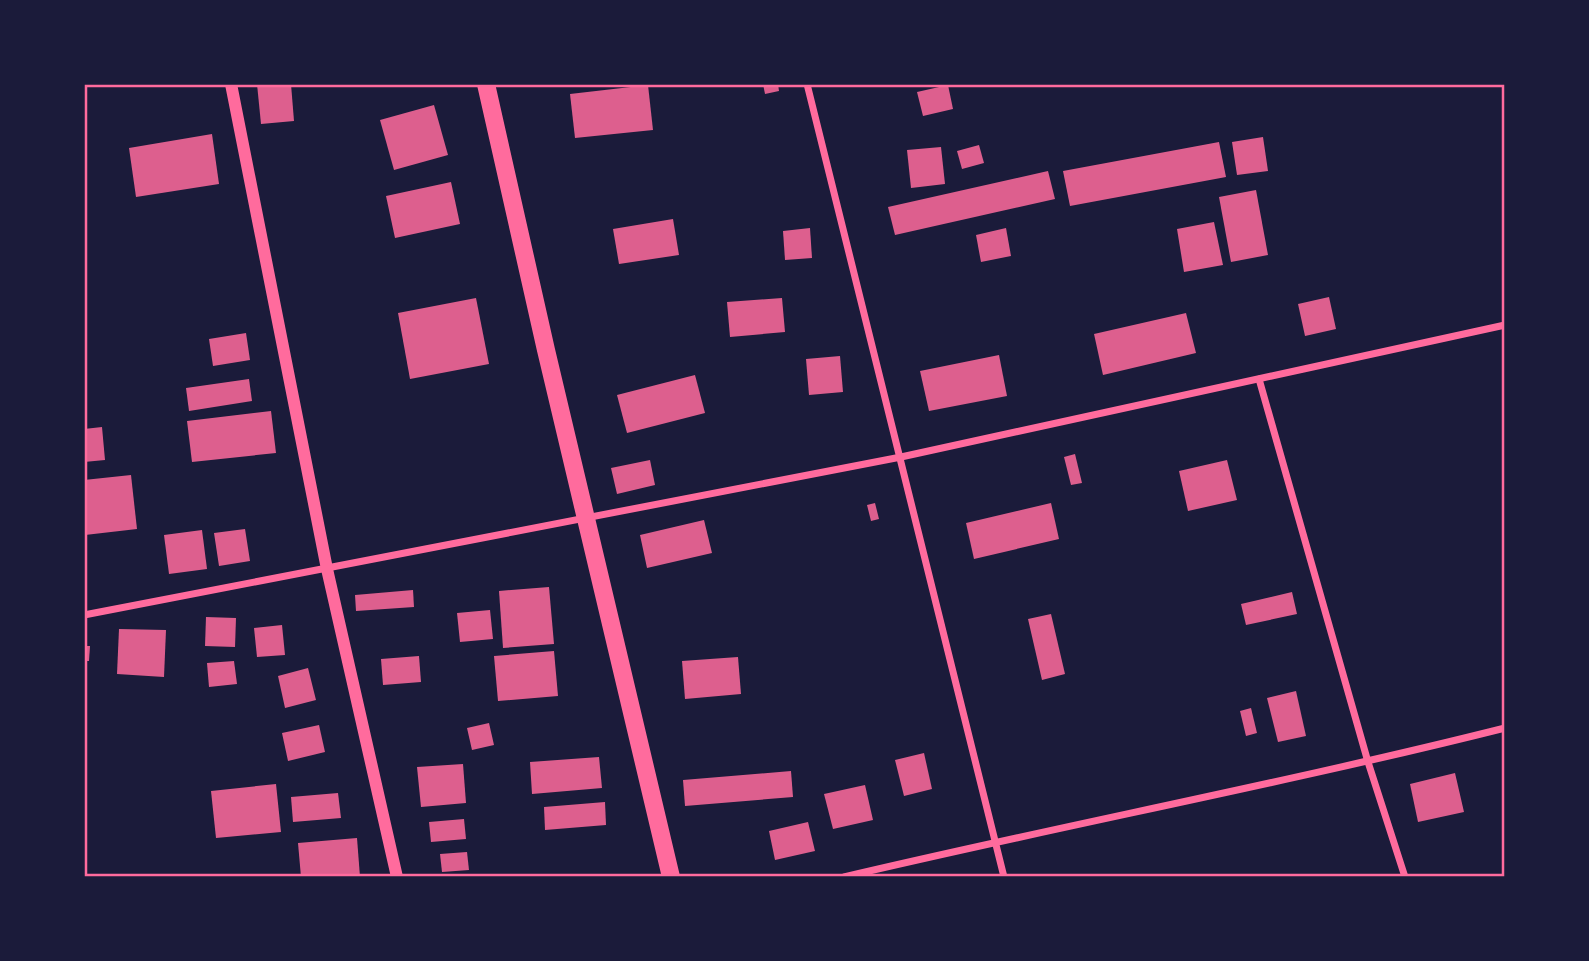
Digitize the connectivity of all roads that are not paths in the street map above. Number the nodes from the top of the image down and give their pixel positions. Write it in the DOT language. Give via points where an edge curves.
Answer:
graph roads {
  1 [pos="231,84"];
  2 [pos="486,84"];
  3 [pos="807,84"];
  4 [pos="1505,325"];
  5 [pos="1259,379"];
  6 [pos="901,457"];
  7 [pos="586,519"];
  8 [pos="327,569"];
  9 [pos="84,615"];
  10 [pos="1505,728"];
  11 [pos="1368,762"];
  12 [pos="996,841"];
  13 [pos="397,877"];
  14 [pos="671,877"];
  15 [pos="845,877"];
  16 [pos="1004,877"];
  17 [pos="1405,877"];
  1 -- 8 [label="street"];
  2 -- 7 [label="main road"];
  3 -- 6 [label="street"];
  4 -- 5 [label="street"];
  5 -- 6 [label="street"];
  5 -- 11 [label="street"];
  6 -- 7 [label="street"];
  6 -- 12 [label="street"];
  7 -- 8 [label="street"];
  7 -- 14 [label="main road"];
  8 -- 9 [label="street"];
  8 -- 13 [label="street"];
  10 -- 11 [label="street"];
  11 -- 12 [label="street"];
  11 -- 17 [label="street"];
  12 -- 15 [label="street"];
  12 -- 16 [label="street"];
}
